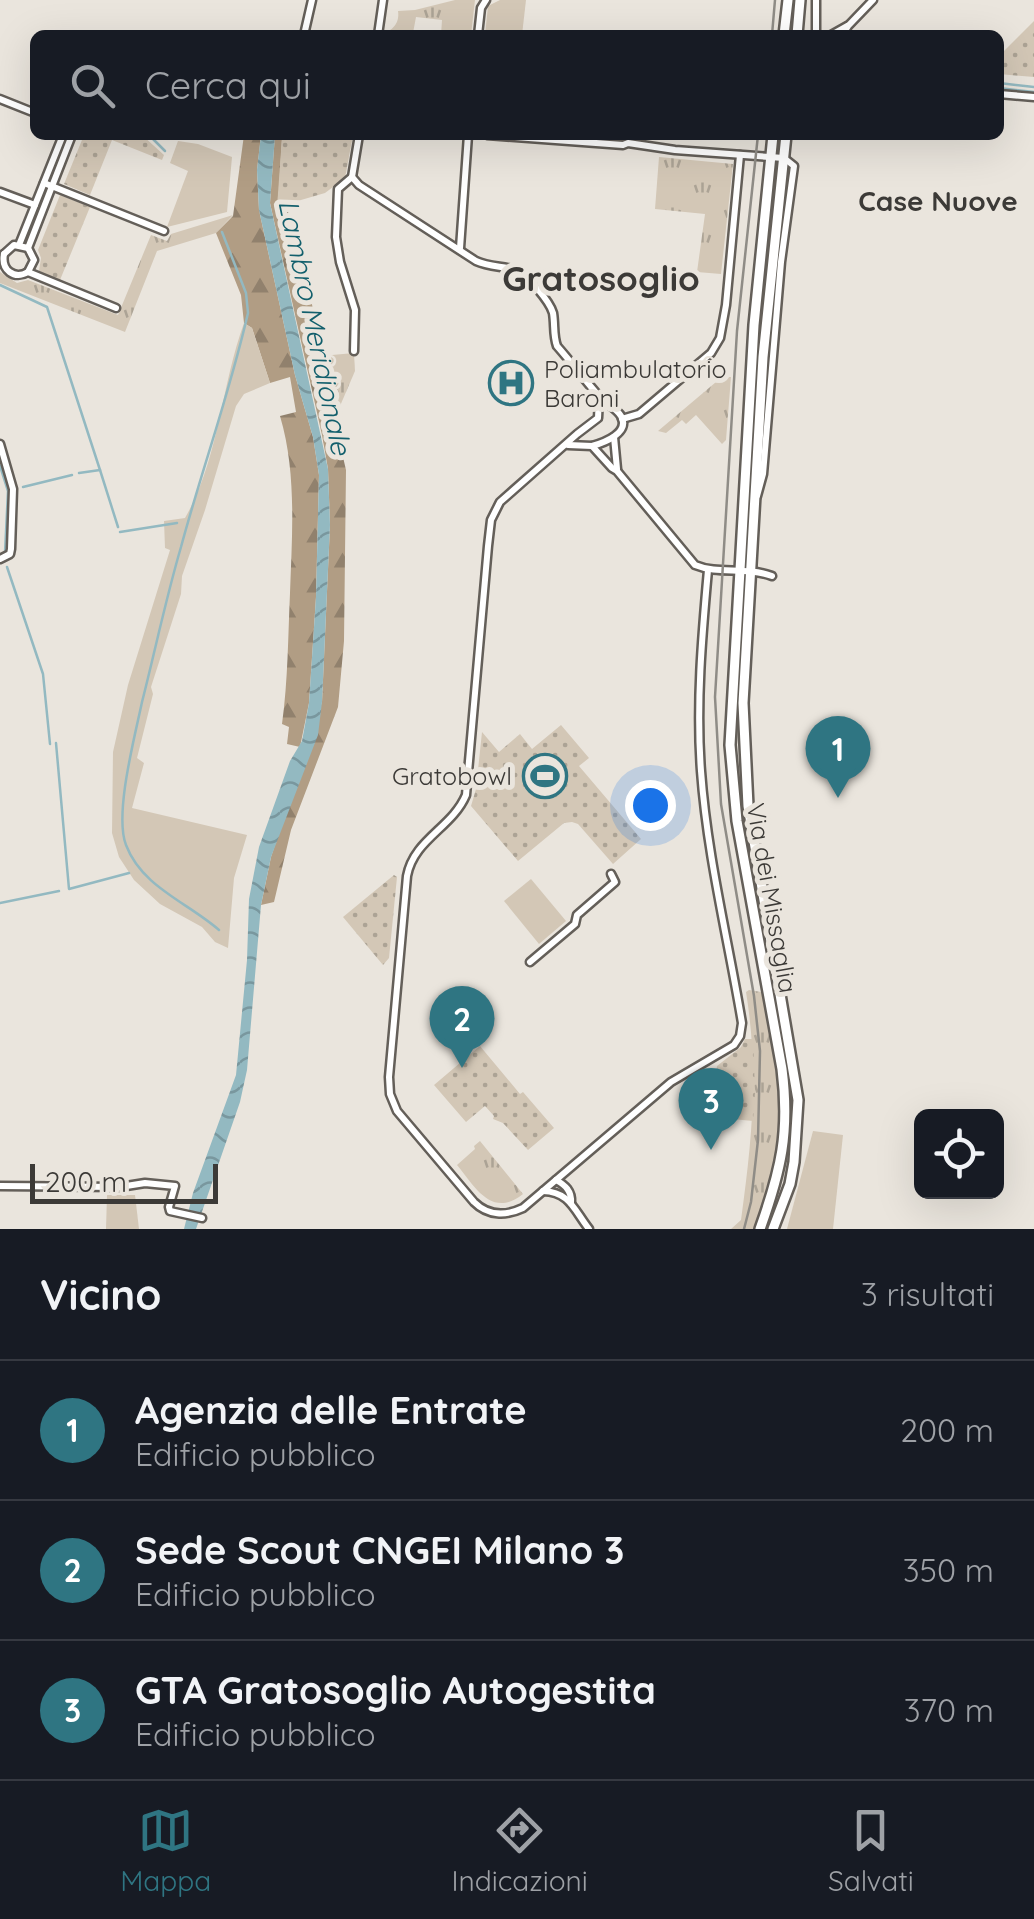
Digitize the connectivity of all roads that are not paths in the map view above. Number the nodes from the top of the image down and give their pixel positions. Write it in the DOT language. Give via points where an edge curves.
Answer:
graph roads {
  1 [pos="312,0"];
  2 [pos="382,0"];
  3 [pos="486,0"];
  4 [pos="788,0"];
  5 [pos="800,0"];
  6 [pos="816,0"];
  7 [pos="873,0"];
  8 [pos="848,26"];
  9 [pos="305,30"];
  10 [pos="379,30"];
  11 [pos="479,30"];
  12 [pos="785,30"];
  13 [pos="797,30"];
  14 [pos="823,30"];
  15 [pos="834,30"];
  16 [pos="845,30"];
  17 [pos="1004,94"];
  18 [pos="1034,97"];
  19 [pos="0,98"];
  20 [pos="30,110"];
  21 [pos="61,140"];
  22 [pos="70,140"];
  23 [pos="358,140"];
  24 [pos="468,140"];
  25 [pos="555,140"];
  26 [pos="774,140"];
  27 [pos="786,140"];
  28 [pos="735,152"];
  29 [pos="772,157"];
  30 [pos="784,158"];
  31 [pos="352,177"];
  32 [pos="48,184"];
  33 [pos="0,192"];
  34 [pos="35,205"];
  35 [pos="164,231"];
  36 [pos="764,239"];
  37 [pos="19,244"];
  38 [pos="28,248"];
  39 [pos="460,250"];
  40 [pos="2,253"];
  41 [pos="778,253"];
  42 [pos="28,272"];
  43 [pos="116,308"];
  44 [pos="354,350"];
  45 [pos="600,398"];
  46 [pos="614,411"];
  47 [pos="598,418"];
  48 [pos="622,418"];
  49 [pos="590,425"];
  50 [pos="614,436"];
  51 [pos="0,444"];
  52 [pos="591,445"];
  53 [pos="566,446"];
  54 [pos="617,471"];
  55 [pos="0,559"];
  56 [pos="745,569"];
  57 [pos="708,570"];
  58 [pos="772,576"];
  59 [pos="610,874"];
  60 [pos="530,962"];
  61 [pos="569,1169"];
  62 [pos="556,1180"];
  63 [pos="0,1186"];
  64 [pos="566,1186"];
  65 [pos="543,1191"];
  66 [pos="559,1192"];
  67 [pos="572,1204"];
  68 [pos="202,1218"];
  69 [pos="589,1229"];
  70 [pos="760,1229"];
  71 [pos="773,1229"];
  1 -- 9 [label="street"];
  2 -- 10 [label="street"];
  3 -- 11 [label="street"];
  4 -- 12 [label="main road"];
  5 -- 13 [label="main road"];
  6 -- 14 [label="street"];
  7 -- 8 [label="street"];
  8 -- 15 [label="street"];
  8 -- 16 [label="street"];
  17 -- 18 [label="street"];
  19 -- 20 [label="street"];
  21 -- 32 [label="street"];
  22 -- 32 [label="street"];
  23 -- 31 [label="street"];
  24 -- 39 [label="street"];
  25 -- 28 [label="street"];
  26 -- 29 [label="main road, Via dei Missaglia"];
  27 -- 30 [label="main road, Via dei Missaglia"];
  28 -- 29 [label="street"];
  28 -- 48 [label="street" via="720,338 639,414"];
  29 -- 30 [label="street"];
  29 -- 36 [label="main road, Via dei Missaglia"];
  30 -- 41 [label="main road, Via dei Missaglia"];
  31 -- 39 [label="street"];
  31 -- 44 [label="street" via="338,189 336,237 355,310"];
  32 -- 34 [label="street"];
  32 -- 35 [label="street"];
  32 -- 38 [label="street"];
  33 -- 34 [label="street"];
  34 -- 37 [label="street"];
  36 -- 41 [label="street"];
  36 -- 56 [label="main road, Via dei Missaglia" via="754,325"];
  37 -- 38 [label="street"];
  37 -- 40 [label="street"];
  38 -- 42 [label="street" via="34,258"];
  39 -- 45 [label="street" via="487,266 523,274 550,307 558,346"];
  40 -- 42 [label="street" via="10,273"];
  41 -- 56 [label="main road, Via dei Missaglia"];
  42 -- 43 [label="street"];
  45 -- 46 [label="street"];
  45 -- 47 [label="street"];
  46 -- 47 [label="street"];
  46 -- 48 [label="street"];
  47 -- 49 [label="street"];
  48 -- 50 [label="street"];
  49 -- 52 [label="street"];
  49 -- 53 [label="street"];
  50 -- 52 [label="street"];
  50 -- 54 [label="street"];
  51 -- 55 [label="street" via="13,489 11,549"];
  52 -- 53 [label="street"];
  52 -- 54 [label="street"];
  53 -- 65 [label="street" via="500,502 491,520 467,788 454,816 422,844 408,869 388,1077 397,1111 481,1208 498,1214 518,1210"];
  54 -- 57 [label="street" via="695,565"];
  56 -- 57 [label="street"];
  56 -- 58 [label="street"];
  56 -- 70 [label="main road, Via dei Missaglia" via="730,726 732,778 786,1108 780,1168"];
  56 -- 71 [label="main road, Via dei Missaglia" via="748,806 798,1100 792,1173"];
  57 -- 61 [label="street" via="700,765 741,1032 734,1045 670,1082"];
  59 -- 60 [label="street" via="615,882"];
  61 -- 62 [label="street"];
  61 -- 64 [label="street"];
  62 -- 64 [label="street"];
  62 -- 65 [label="street"];
  62 -- 66 [label="street"];
  63 -- 68 [label="street" via="174,1186 169,1210"];
  64 -- 67 [label="street"];
  65 -- 66 [label="street"];
  66 -- 67 [label="street"];
  67 -- 69 [label="street"];
}
